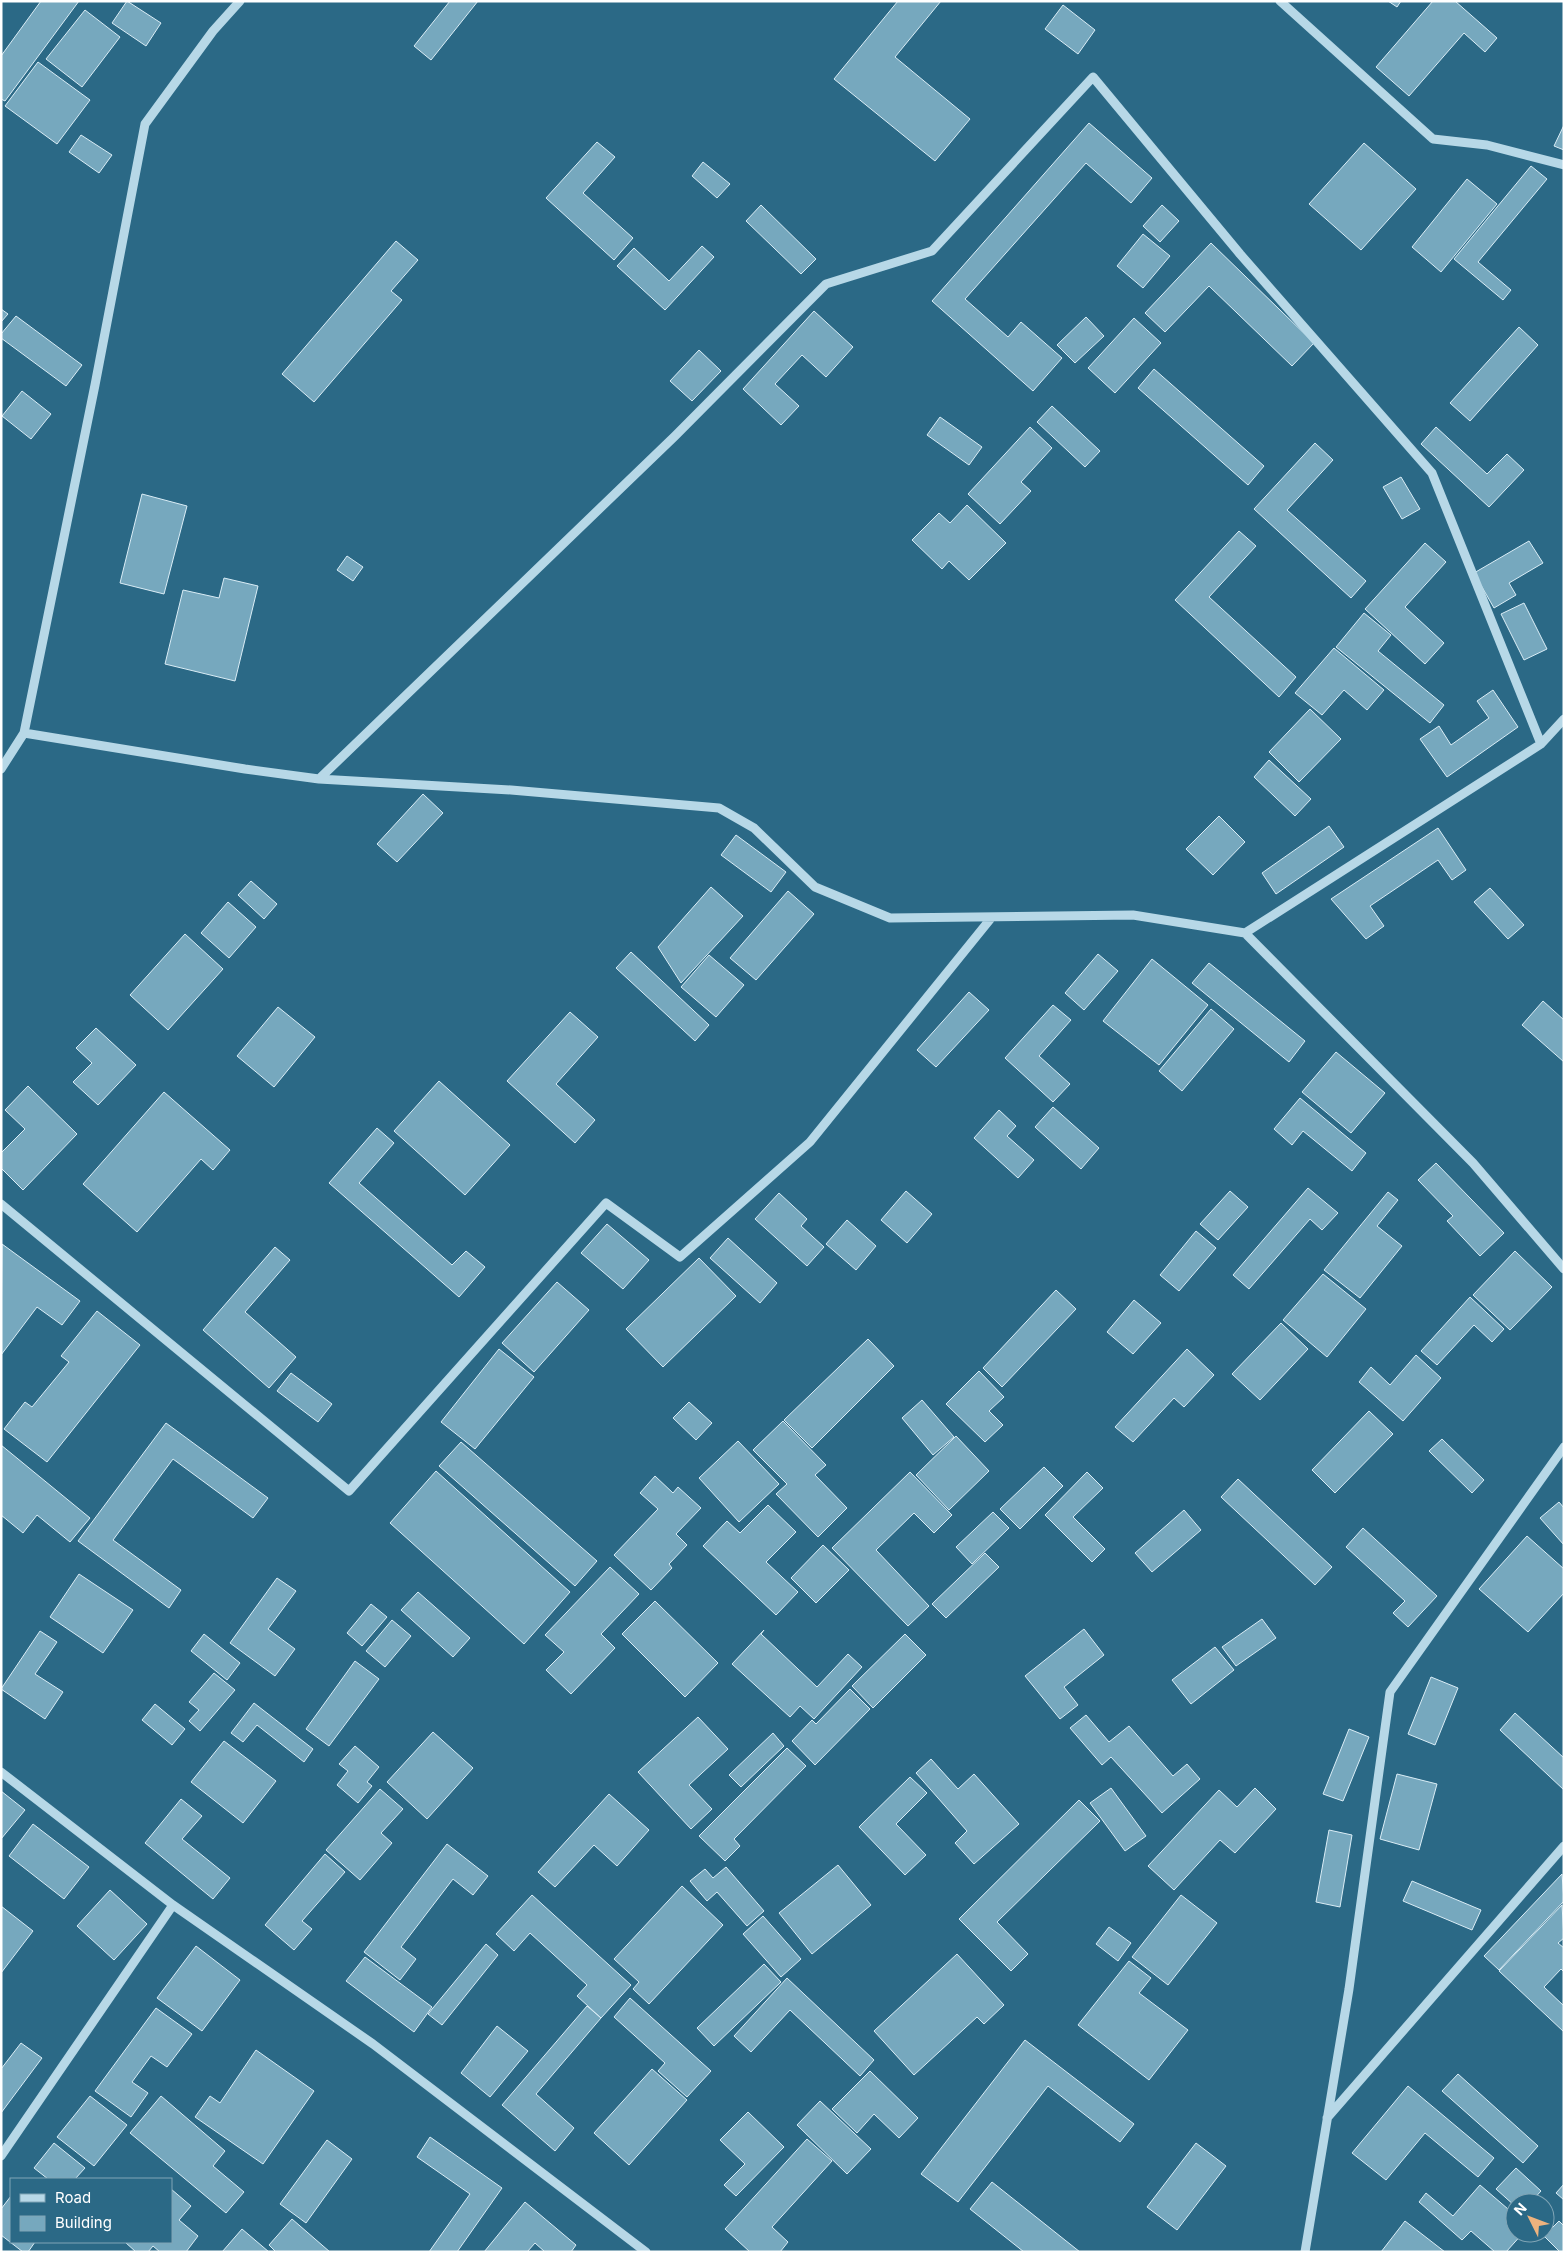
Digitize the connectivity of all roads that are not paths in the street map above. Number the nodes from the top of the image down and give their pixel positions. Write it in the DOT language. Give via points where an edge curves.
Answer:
graph roads {
  1 [pos="240,1"];
  2 [pos="1280,1"];
  3 [pos="1564,165"];
  4 [pos="1564,719"];
  5 [pos="24,733"];
  6 [pos="1541,744"];
  7 [pos="1,770"];
  8 [pos="319,779"];
  9 [pos="992,917"];
  10 [pos="1245,933"];
  11 [pos="1,1204"];
  12 [pos="1564,1269"];
  13 [pos="1564,1447"];
  14 [pos="1,1772"];
  15 [pos="1564,1846"];
  16 [pos="172,1905"];
  17 [pos="1326,2118"];
  18 [pos="1,2156"];
  19 [pos="646,2252"];
  20 [pos="1305,2252"];
  1 -- 5 [label="street" via="145,124 96,384"];
  2 -- 3 [label="street" via="1433,139 1488,145"];
  4 -- 6 [label="street"];
  5 -- 7 [label="street"];
  5 -- 8 [label="street"];
  6 -- 8 [label="street" via="1432,473 1240,254 1093,77 932,252 826,284 675,436"];
  6 -- 10 [label="street"];
  8 -- 9 [label="street" via="511,790 720,808 754,828 815,886 890,918"];
  9 -- 10 [label="street" via="1133,915"];
  9 -- 11 [label="street" via="803,1148 680,1257 606,1203 349,1491"];
  10 -- 12 [label="street" via="1473,1163"];
  13 -- 17 [label="street" via="1390,1692 1349,1989"];
  14 -- 16 [label="street"];
  15 -- 17 [label="street"];
  16 -- 18 [label="street"];
  16 -- 19 [label="street" via="373,2044"];
  17 -- 20 [label="street"];
}
